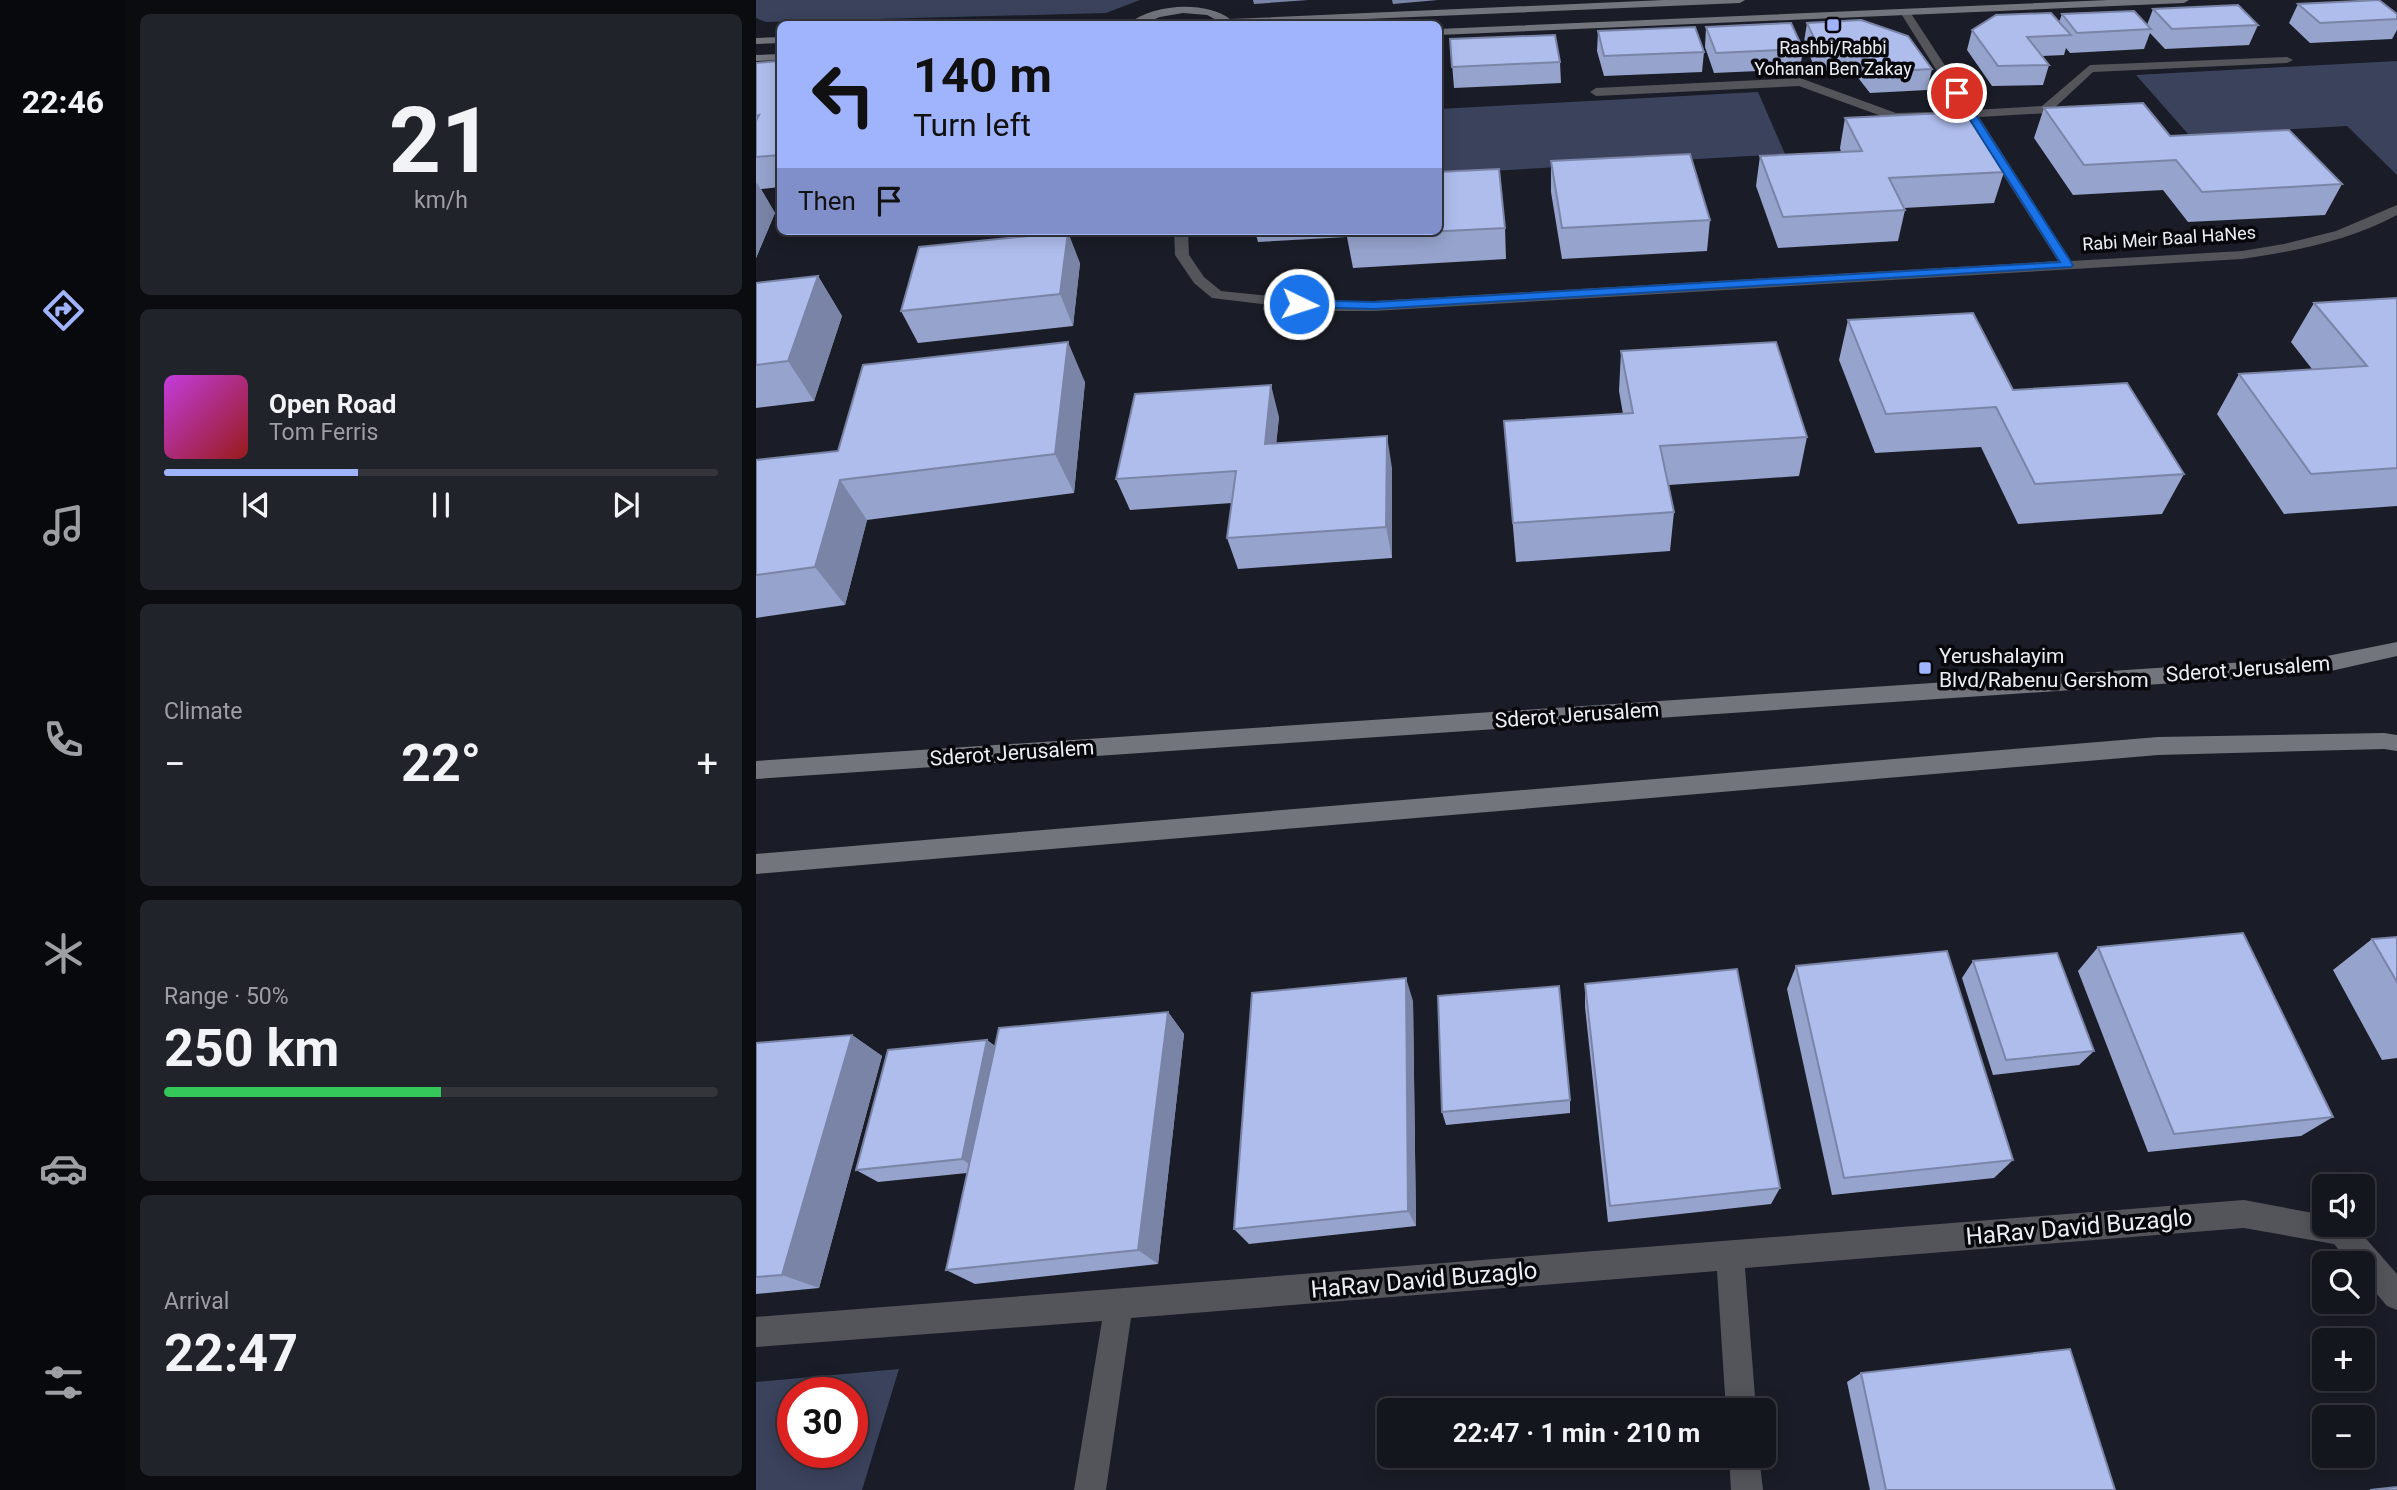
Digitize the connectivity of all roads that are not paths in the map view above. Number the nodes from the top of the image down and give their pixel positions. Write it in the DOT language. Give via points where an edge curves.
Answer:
graph roads {
  1 [pos="1740,0"];
  2 [pos="2185,0"];
  3 [pos="2020,3"];
  4 [pos="1181,6"];
  5 [pos="1905,12"];
  6 [pos="1141,21"];
  7 [pos="1225,21"];
  8 [pos="1273,21"];
  9 [pos="1442,32"];
  10 [pos="777,40"];
  11 [pos="757,41"];
  12 [pos="777,57"];
  13 [pos="756,58"];
  14 [pos="2287,60"];
  15 [pos="1596,92"];
  16 [pos="1970,114"];
  17 [pos="2397,209"];
  18 [pos="1181,235"];
  19 [pos="2067,265"];
  20 [pos="2397,649"];
  21 [pos="2397,743"];
  22 [pos="756,770"];
  23 [pos="756,864"];
  24 [pos="1730,1255"];
  25 [pos="2397,1296"];
  26 [pos="1119,1305"];
  27 [pos="756,1332"];
  28 [pos="1740,1398"];
  29 [pos="1745,1468"];
  30 [pos="1090,1490"];
  31 [pos="1746,1490"];
  1 -- 8 [label="main road"];
  2 -- 3 [label="main road"];
  3 -- 5 [label="main road"];
  4 -- 6 [label="main road"];
  4 -- 7 [label="main road"];
  5 -- 9 [label="main road"];
  5 -- 16 [label="street"];
  10 -- 11 [label="main road"];
  12 -- 13 [label="main road"];
  14 -- 16 [label="street" via="2090,69 2045,110"];
  15 -- 16 [label="street" via="1800,82 1895,117"];
  16 -- 19 [label="street"];
  17 -- 19 [label="street, Rabi Meir Baal HaNes" via="2367,227 2314,244 2242,255"];
  18 -- 19 [label="street, Rabi Meir Baal HaNes" via="1182,255 1199,280 1217,295 1320,306"];
  20 -- 22 [label="main road, Sderot Jerusalem" via="2322,665"];
  21 -- 23 [label="main road" via="2158,746"];
  24 -- 25 [label="street, HaRav David Buzaglo" via="2244,1214 2342,1232"];
  24 -- 26 [label="street, HaRav David Buzaglo"];
  24 -- 28 [label="street"];
  26 -- 27 [label="street, HaRav David Buzaglo"];
  26 -- 30 [label="street"];
  29 -- 31 [label="street"];
}
